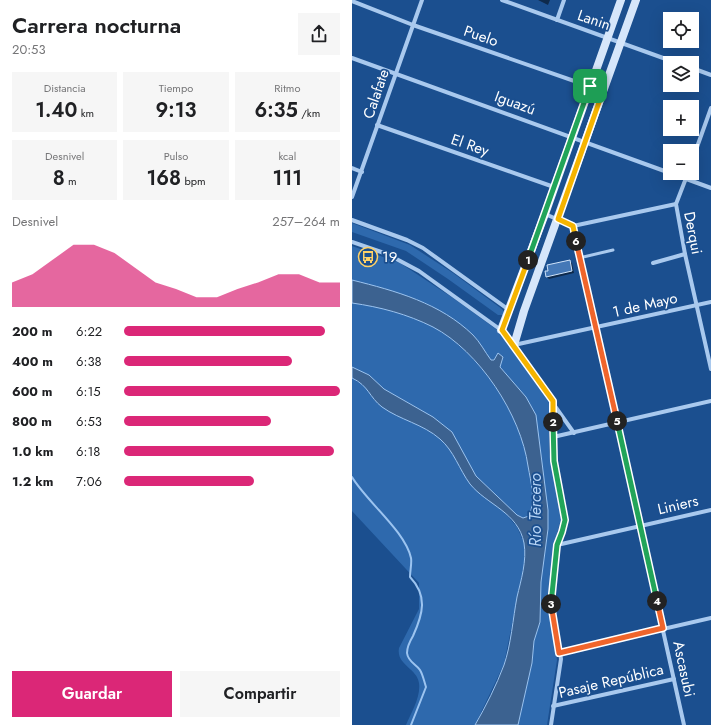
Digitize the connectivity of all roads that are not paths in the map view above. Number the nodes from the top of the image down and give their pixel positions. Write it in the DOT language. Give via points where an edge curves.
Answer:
graph roads {
  1 [pos="422,0"];
  2 [pos="502,0"];
  3 [pos="564,0"];
  4 [pos="621,0"];
  5 [pos="636,0"];
  6 [pos="352,1"];
  7 [pos="557,20"];
  8 [pos="413,25"];
  9 [pos="607,37"];
  10 [pos="620,42"];
  11 [pos="352,58"];
  12 [pos="663,58"];
  13 [pos="699,71"];
  14 [pos="396,74"];
  15 [pos="711,75"];
  16 [pos="590,86"];
  17 [pos="603,91"];
  18 [pos="711,108"];
  19 [pos="378,125"];
  20 [pos="572,136"];
  21 [pos="586,142"];
  22 [pos="698,144"];
  23 [pos="352,168"];
  24 [pos="663,170"];
  25 [pos="362,172"];
  26 [pos="686,180"];
  27 [pos="689,180"];
  28 [pos="555,187"];
  29 [pos="711,188"];
  30 [pos="352,197"];
  31 [pos="676,204"];
  32 [pos="545,214"];
  33 [pos="558,219"];
  34 [pos="352,220"];
  35 [pos="573,226"];
  36 [pos="352,242"];
  37 [pos="613,250"];
  38 [pos="685,254"];
  39 [pos="579,258"];
  40 [pos="653,263"];
  41 [pos="711,302"];
  42 [pos="697,306"];
  43 [pos="509,310"];
  44 [pos="595,328"];
  45 [pos="502,330"];
  46 [pos="514,345"];
  47 [pos="711,369"];
  48 [pos="553,401"];
  49 [pos="711,402"];
  50 [pos="617,423"];
  51 [pos="574,433"];
  52 [pos="553,437"];
  53 [pos="711,510"];
  54 [pos="640,526"];
  55 [pos="557,545"];
  56 [pos="711,618"];
  57 [pos="663,628"];
  58 [pos="559,653"];
  59 [pos="674,679"];
  60 [pos="553,706"];
  61 [pos="551,725"];
  62 [pos="684,725"];
  1 -- 8 [label="street, Calafate"];
  2 -- 7 [label="street, Lanin"];
  3 -- 7 [label="street"];
  4 -- 9 [label="main road"];
  5 -- 10 [label="main road"];
  6 -- 8 [label="street, Puelo"];
  7 -- 9 [label="street, Lanin"];
  8 -- 14 [label="street, Calafate"];
  8 -- 16 [label="street, Puelo"];
  9 -- 10 [label="street, Lanin"];
  9 -- 16 [label="main road"];
  10 -- 12 [label="street, Lanin"];
  10 -- 17 [label="main road"];
  11 -- 14 [label="street, Iguazú"];
  13 -- 15 [label="street"];
  14 -- 19 [label="street, Calafate"];
  14 -- 20 [label="street, Iguazú"];
  16 -- 17 [label="street, Puelo"];
  16 -- 20 [label="main road"];
  17 -- 21 [label="main road"];
  18 -- 22 [label="street"];
  19 -- 25 [label="street, Calafate"];
  19 -- 28 [label="street, El Rey"];
  20 -- 21 [label="street, Iguazú"];
  20 -- 28 [label="main road"];
  21 -- 24 [label="street, Iguazú"];
  21 -- 33 [label="main road"];
  23 -- 25 [label="street"];
  25 -- 30 [label="street, Calafate"];
  26 -- 31 [label="street, Derqui"];
  27 -- 29 [label="street, Iguazú"];
  28 -- 32 [label="main road"];
  31 -- 35 [label="street"];
  31 -- 38 [label="street, Derqui"];
  32 -- 33 [label="street"];
  32 -- 43 [label="main road"];
  33 -- 35 [label="street"];
  33 -- 46 [label="main road"];
  34 -- 43 [label="street" via="423,248"];
  35 -- 39 [label="street, Ascasubi"];
  36 -- 45 [label="street" via="387,254 412,267"];
  37 -- 39 [label="lane"];
  38 -- 40 [label="street"];
  38 -- 42 [label="street, Derqui"];
  39 -- 44 [label="street, Ascasubi"];
  41 -- 42 [label="street, 1 de Mayo"];
  42 -- 44 [label="street, 1 de Mayo"];
  42 -- 47 [label="street, Derqui"];
  43 -- 45 [label="main road"];
  44 -- 46 [label="street, 1 de Mayo"];
  44 -- 50 [label="street, Ascasubi"];
  45 -- 46 [label="street"];
  46 -- 48 [label="street"];
  48 -- 51 [label="street"];
  48 -- 52 [label="street"];
  49 -- 50 [label="street"];
  50 -- 51 [label="street"];
  50 -- 54 [label="street, Ascasubi"];
  51 -- 52 [label="street"];
  52 -- 55 [label="street" via="554,461 565,520"];
  53 -- 54 [label="street, Liniers"];
  54 -- 55 [label="street, Liniers"];
  54 -- 57 [label="street, Ascasubi"];
  55 -- 58 [label="street" via="551,601"];
  56 -- 57 [label="street"];
  57 -- 58 [label="street"];
  57 -- 59 [label="street, Ascasubi"];
  58 -- 60 [label="street" via="560,664"];
  59 -- 60 [label="street, Pasaje República"];
  59 -- 62 [label="street, Ascasubi"];
  60 -- 61 [label="street"];
}
